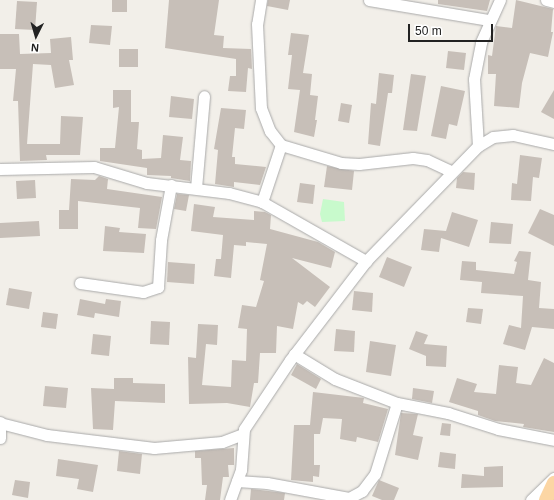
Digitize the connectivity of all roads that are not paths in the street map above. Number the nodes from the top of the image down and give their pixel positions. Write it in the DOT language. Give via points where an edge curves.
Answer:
graph roads {
  1 [pos="261,0"];
  2 [pos="368,0"];
  3 [pos="500,0"];
  4 [pos="546,0"];
  5 [pos="554,2"];
  6 [pos="489,20"];
  7 [pos="204,96"];
  8 [pos="554,144"];
  9 [pos="281,145"];
  10 [pos="478,146"];
  11 [pos="0,168"];
  12 [pos="450,171"];
  13 [pos="171,185"];
  14 [pos="196,188"];
  15 [pos="262,202"];
  16 [pos="366,260"];
  17 [pos="80,283"];
  18 [pos="294,354"];
  19 [pos="397,403"];
  20 [pos="0,423"];
  21 [pos="243,434"];
  22 [pos="0,438"];
  23 [pos="554,440"];
  24 [pos="554,478"];
  25 [pos="237,481"];
  26 [pos="554,483"];
  27 [pos="230,500"];
  28 [pos="531,500"];
  29 [pos="546,500"];
  1 -- 9 [label="street" via="257,24 261,108 270,131"];
  2 -- 6 [label="street"];
  3 -- 6 [label="street"];
  4 -- 5 [label="street"];
  6 -- 10 [label="street" via="481,42 474,79"];
  7 -- 14 [label="street"];
  8 -- 10 [label="street" via="513,135 493,137"];
  9 -- 12 [label="street" via="341,163 359,164 414,158 426,160"];
  9 -- 15 [label="street"];
  10 -- 12 [label="street"];
  11 -- 13 [label="street" via="94,167 146,183"];
  12 -- 16 [label="street"];
  13 -- 14 [label="street"];
  13 -- 17 [label="street" via="161,240 158,287 143,292"];
  14 -- 15 [label="street"];
  15 -- 16 [label="street"];
  16 -- 18 [label="street"];
  18 -- 19 [label="street" via="335,379"];
  18 -- 21 [label="street"];
  19 -- 23 [label="street" via="448,413 498,429"];
  19 -- 25 [label="street" via="374,474 362,491 349,498 268,483"];
  20 -- 21 [label="street" via="47,435 154,448 222,442"];
  20 -- 22 [label="street"];
  21 -- 25 [label="street" via="241,470"];
  24 -- 28 [label="street"];
  25 -- 27 [label="street"];
  26 -- 29 [label="main road"];
}
